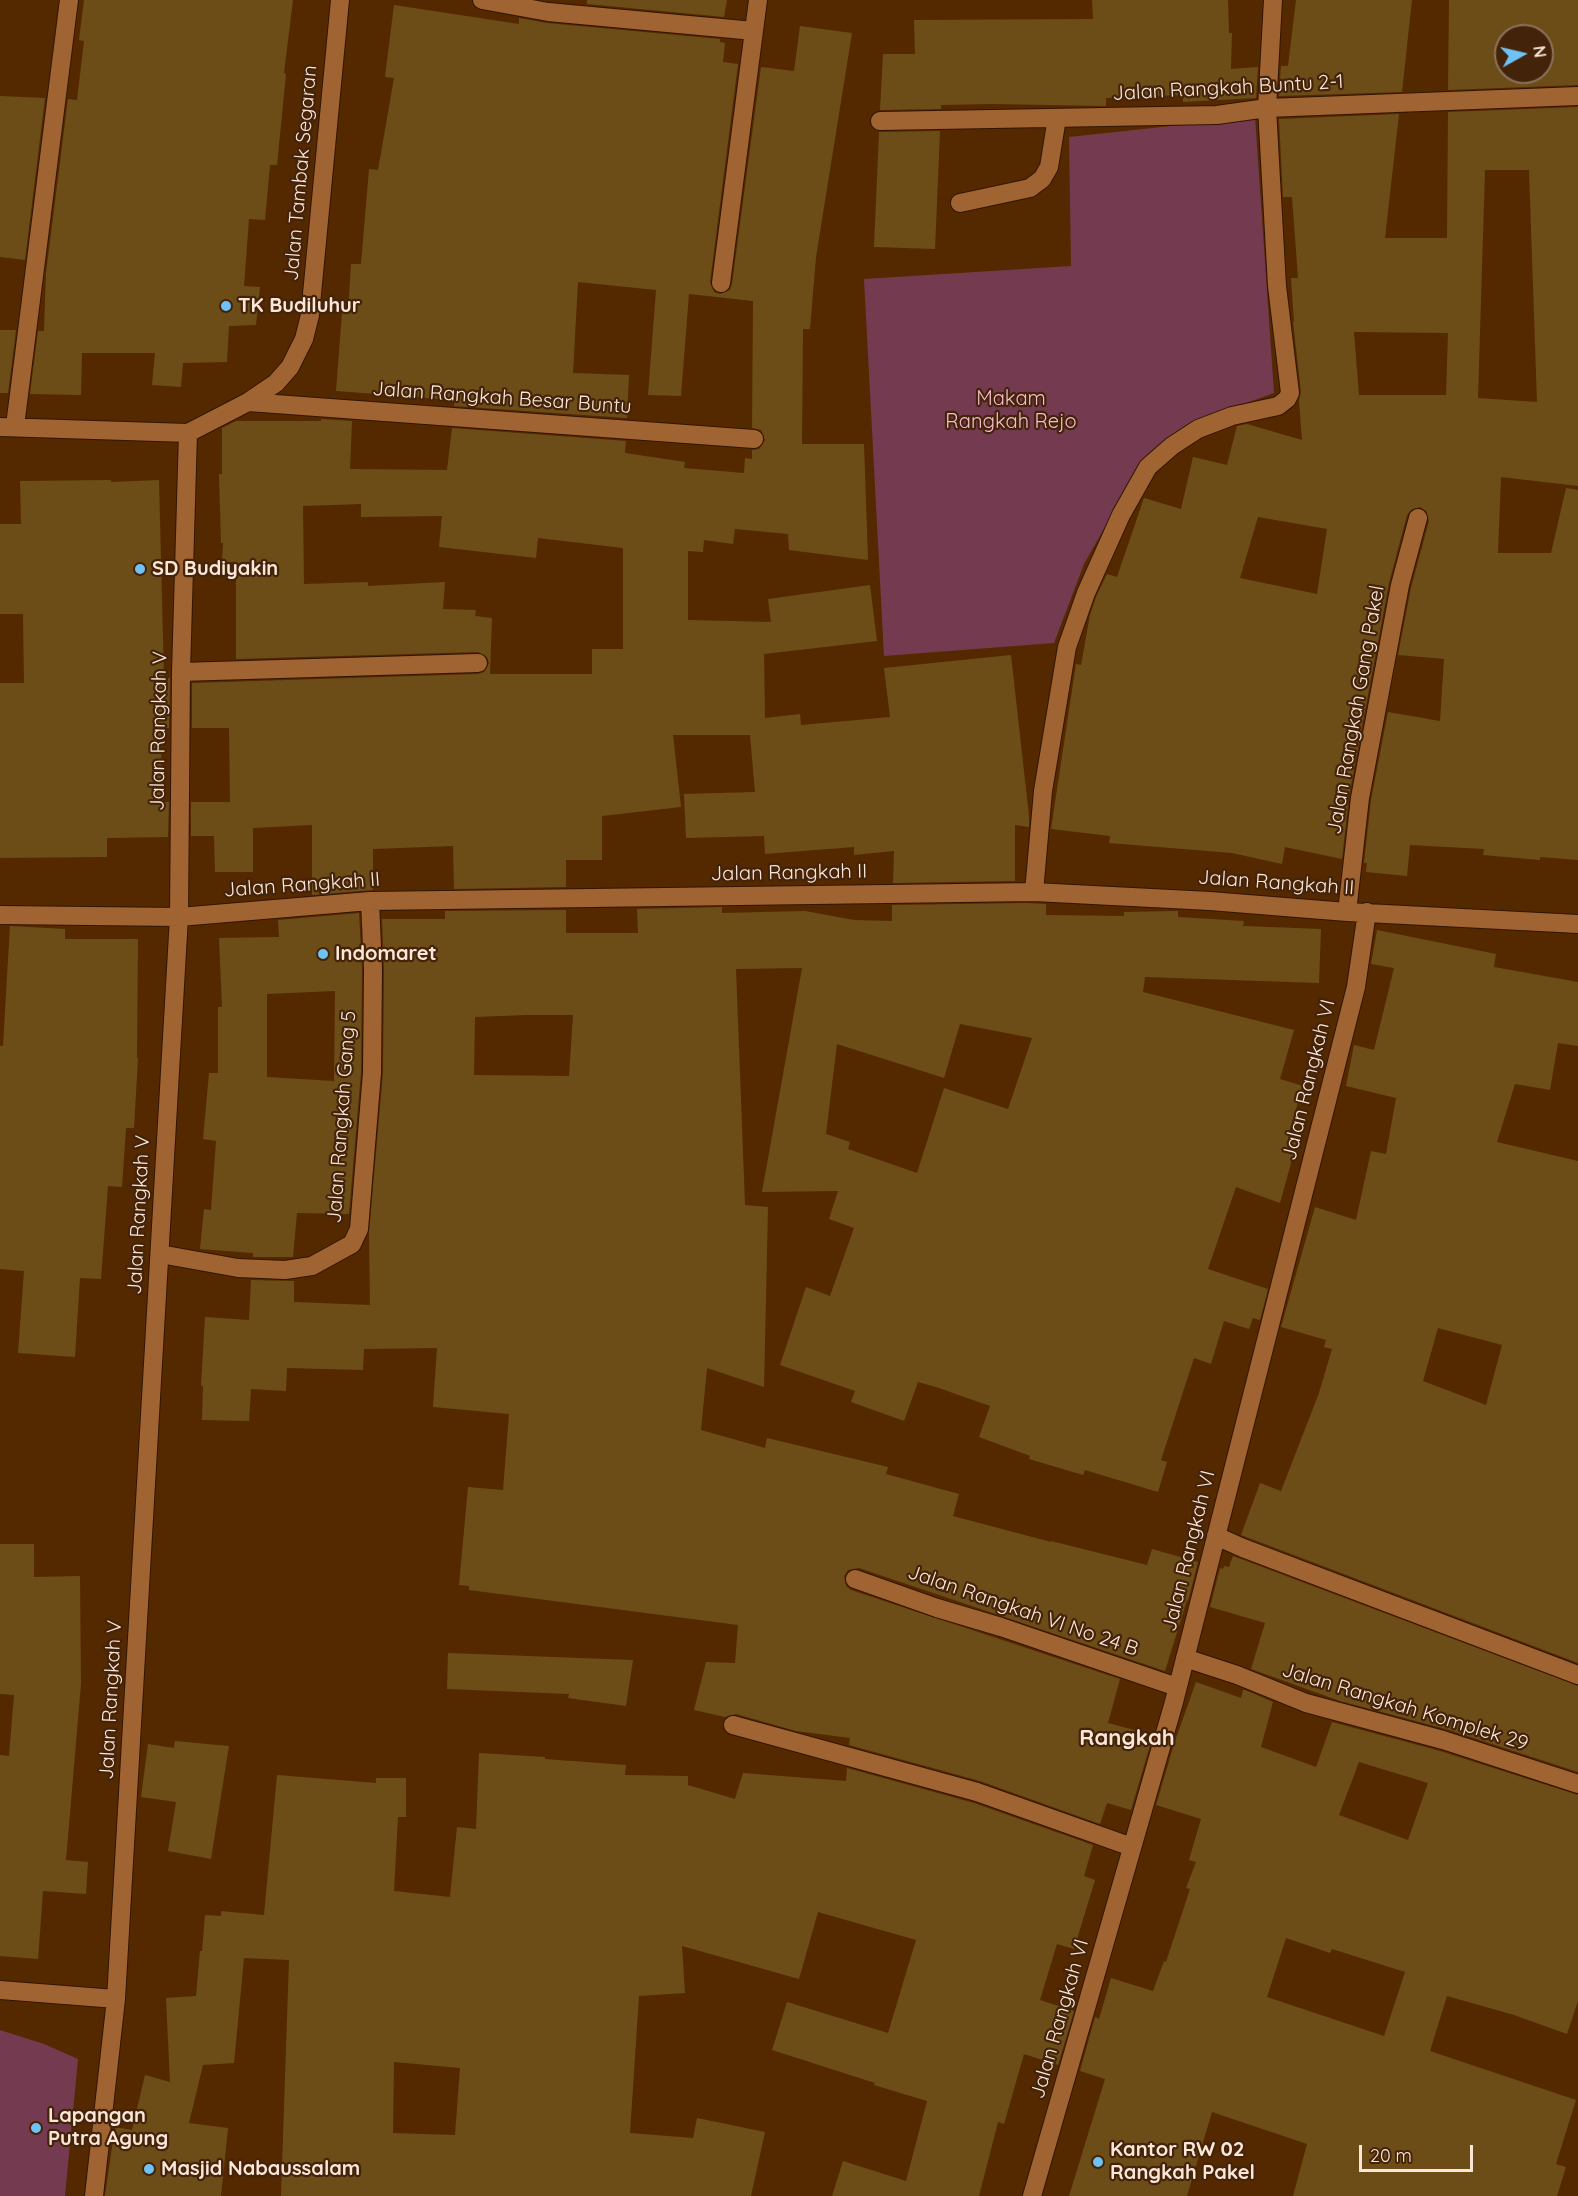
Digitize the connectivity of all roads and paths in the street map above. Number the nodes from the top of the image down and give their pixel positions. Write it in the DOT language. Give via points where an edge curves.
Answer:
graph roads {
  1 [pos="69,0"];
  2 [pos="340,0"];
  3 [pos="482,0"];
  4 [pos="758,0"];
  5 [pos="1273,0"];
  6 [pos="754,31"];
  7 [pos="1578,96"];
  8 [pos="1267,108"];
  9 [pos="1057,118"];
  10 [pos="880,122"];
  11 [pos="960,203"];
  12 [pos="722,283"];
  13 [pos="248,402"];
  14 [pos="7,426"];
  15 [pos="188,433"];
  16 [pos="754,439"];
  17 [pos="1418,518"];
  18 [pos="478,663"];
  19 [pos="181,672"];
  20 [pos="1034,892"];
  21 [pos="370,901"];
  22 [pos="1347,912"];
  23 [pos="1367,912"];
  24 [pos="0,915"];
  25 [pos="179,917"];
  26 [pos="1578,924"];
  27 [pos="160,1254"];
  28 [pos="1216,1536"];
  29 [pos="855,1579"];
  30 [pos="1185,1658"];
  31 [pos="1578,1675"];
  32 [pos="1177,1688"];
  33 [pos="733,1725"];
  34 [pos="1578,1784"];
  35 [pos="1132,1847"];
  36 [pos="0,1990"];
  37 [pos="116,1999"];
  38 [pos="94,2196"];
  39 [pos="1032,2196"];
  1 -- 14 [label="street"];
  2 -- 13 [label="street, Jalan Tambak Segaran" via="310,315 304,339 290,367 276,383"];
  3 -- 6 [label="street" via="548,12"];
  4 -- 6 [label="street"];
  5 -- 8 [label="street"];
  6 -- 12 [label="street"];
  7 -- 8 [label="street, Jalan Rangkah Buntu 2-1"];
  8 -- 9 [label="street, Jalan Rangkah Buntu 2-1" via="1217,115"];
  8 -- 20 [label="street" via="1276,286 1290,393 1278,406 1232,416 1198,429 1172,446 1148,467 1121,515 1067,647 1043,791"];
  9 -- 10 [label="street, Jalan Rangkah Buntu 2-1"];
  9 -- 11 [label="street" via="1049,167 1042,178 1030,188"];
  13 -- 15 [label="street, Jalan Tambak Segaran"];
  13 -- 16 [label="street, Jalan Rangkah Besar Buntu"];
  14 -- 15 [label="street"];
  15 -- 19 [label="street, Jalan Rangkah V"];
  17 -- 22 [label="street, Jalan Rangkah Gang Pakel" via="1401,585 1360,798"];
  18 -- 19 [label="street"];
  19 -- 25 [label="street, Jalan Rangkah V"];
  20 -- 21 [label="street, Jalan Rangkah II"];
  20 -- 22 [label="street, Jalan Rangkah II"];
  21 -- 25 [label="street, Jalan Rangkah II"];
  21 -- 27 [label="street, Jalan Rangkah Gang 5" via="372,1074 359,1229 352,1244 312,1266 285,1270 238,1268"];
  22 -- 23 [label="street, Jalan Rangkah II"];
  23 -- 26 [label="street, Jalan Rangkah II"];
  23 -- 28 [label="street, Jalan Rangkah VI" via="1356,987"];
  24 -- 25 [label="street, Jalan Rangkah II"];
  25 -- 27 [label="street, Jalan Rangkah V"];
  27 -- 37 [label="street, Jalan Rangkah V"];
  28 -- 30 [label="street, Jalan Rangkah VI"];
  28 -- 31 [label="street"];
  29 -- 32 [label="street, Jalan Rangkah VI No 24 B"];
  30 -- 32 [label="street, Jalan Rangkah VI"];
  30 -- 34 [label="street, Jalan Rangkah Komplek 29" via="1306,1703 1443,1740"];
  32 -- 35 [label="street, Jalan Rangkah VI"];
  33 -- 35 [label="street" via="977,1792"];
  35 -- 39 [label="street, Jalan Rangkah VI"];
  36 -- 37 [label="street"];
  37 -- 38 [label="street, Jalan Rangkah V"];
}
